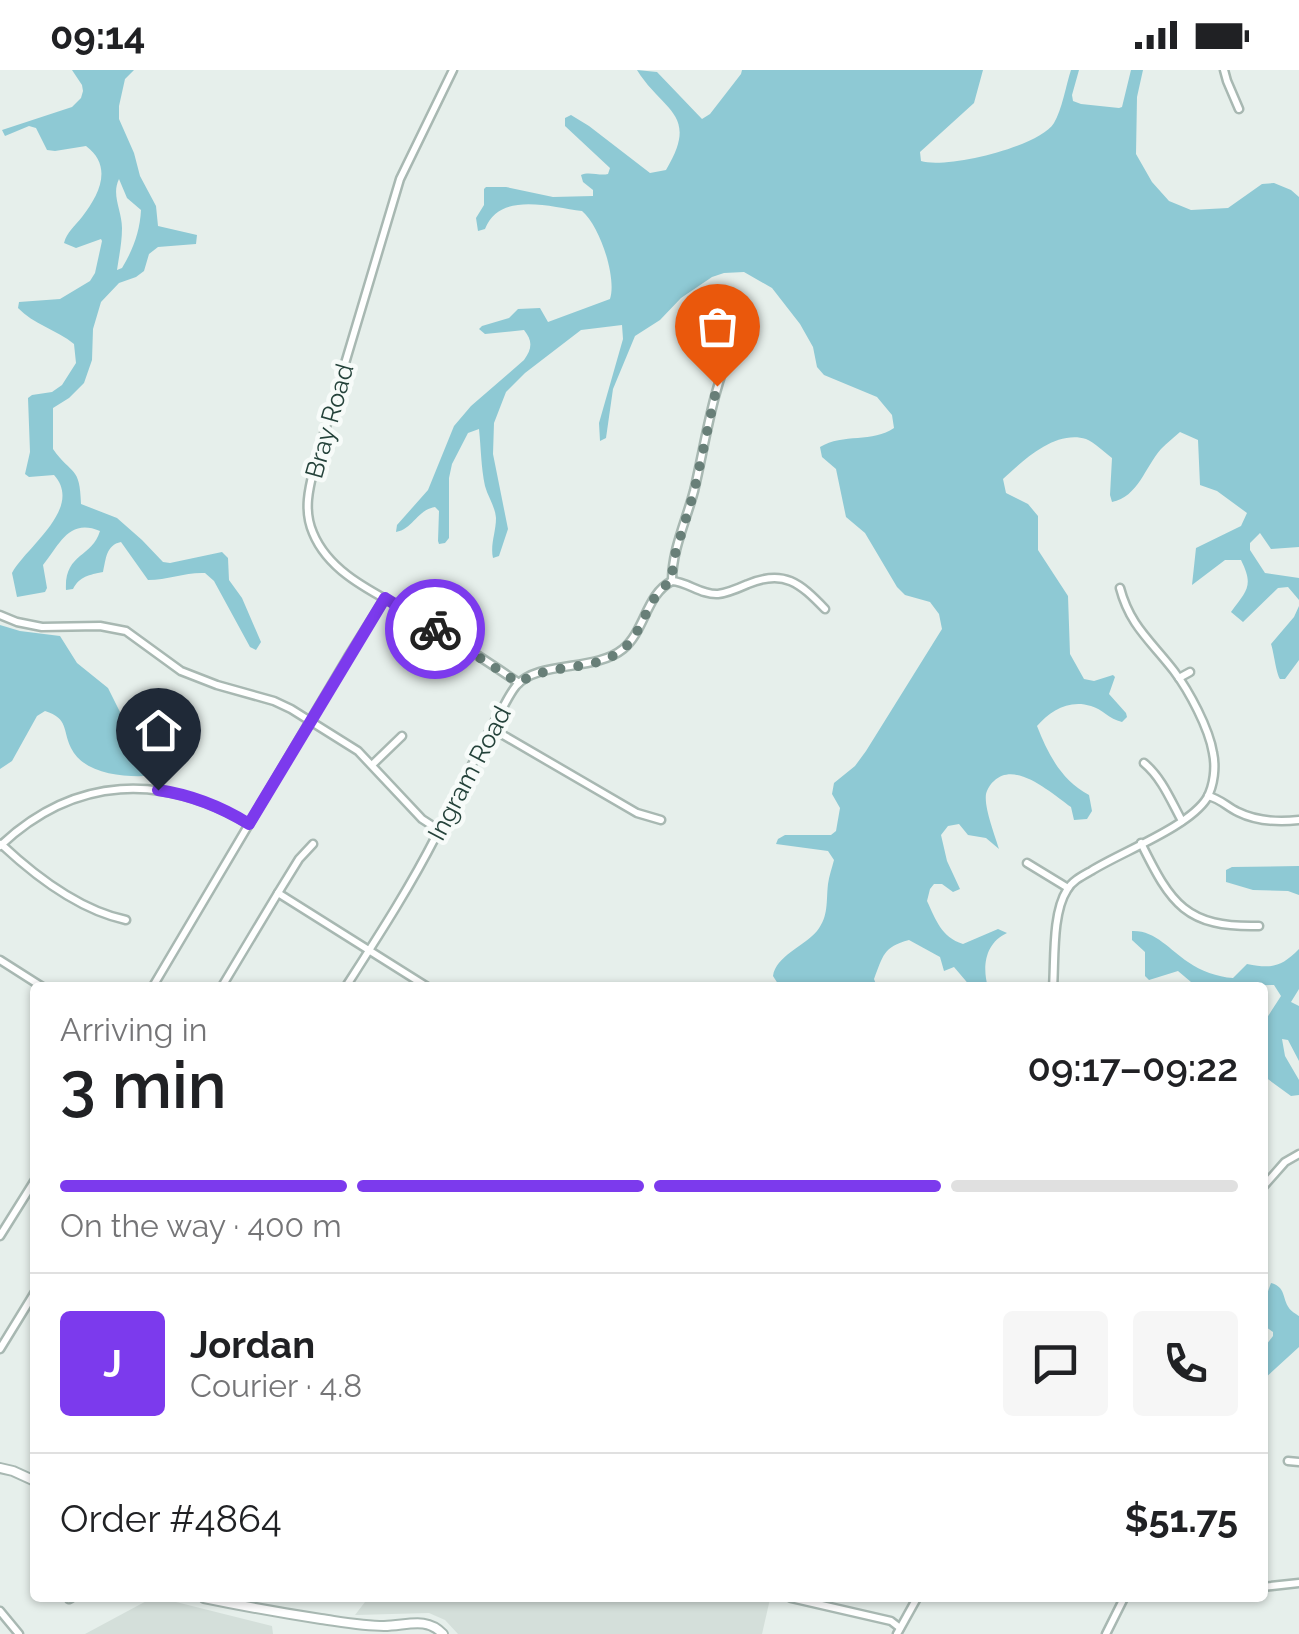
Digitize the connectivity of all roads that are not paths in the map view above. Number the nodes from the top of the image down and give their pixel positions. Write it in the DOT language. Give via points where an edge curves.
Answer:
graph roads {
  1 [pos="453,70"];
  2 [pos="1224,70"];
  3 [pos="1239,109"];
  4 [pos="734,342"];
  5 [pos="672,581"];
  6 [pos="1120,588"];
  7 [pos="385,598"];
  8 [pos="825,610"];
  9 [pos="0,614"];
  10 [pos="1190,672"];
  11 [pos="1179,678"];
  12 [pos="519,683"];
  13 [pos="310,722"];
  14 [pos="491,728"];
  15 [pos="402,736"];
  16 [pos="1144,763"];
  17 [pos="372,765"];
  18 [pos="1208,796"];
  19 [pos="661,820"];
  20 [pos="1299,820"];
  21 [pos="1182,821"];
  22 [pos="249,824"];
  23 [pos="439,830"];
  24 [pos="1140,843"];
  25 [pos="312,844"];
  26 [pos="1,845"];
  27 [pos="1028,863"];
  28 [pos="1068,888"];
  29 [pos="278,893"];
  30 [pos="126,920"];
  31 [pos="1259,926"];
  32 [pos="370,950"];
  33 [pos="0,960"];
  34 [pos="35,982"];
  35 [pos="156,982"];
  36 [pos="225,982"];
  37 [pos="350,982"];
  38 [pos="420,982"];
  39 [pos="1054,982"];
  40 [pos="1299,1154"];
  41 [pos="1268,1181"];
  42 [pos="30,1188"];
  43 [pos="0,1236"];
  44 [pos="30,1300"];
  45 [pos="0,1350"];
  46 [pos="1288,1461"];
  47 [pos="1299,1462"];
  48 [pos="0,1468"];
  49 [pos="30,1479"];
  50 [pos="1299,1583"];
  51 [pos="1268,1586"];
  52 [pos="224,1602"];
  53 [pos="808,1602"];
  54 [pos="915,1602"];
  55 [pos="1122,1602"];
  56 [pos="0,1611"];
  57 [pos="898,1631"];
  58 [pos="19,1634"];
  59 [pos="443,1634"];
  60 [pos="1106,1634"];
  1 -- 7 [label="street, Bray Road" via="392,205 308,494 308,518 320,546 354,580"];
  2 -- 3 [label="street"];
  4 -- 5 [label="street, Ingram Road" via="709,415"];
  5 -- 8 [label="street" via="715,594 781,577"];
  5 -- 12 [label="street, Ingram Road" via="622,650"];
  6 -- 11 [label="street" via="1136,627"];
  7 -- 12 [label="street, Bray Road"];
  7 -- 13 [label="street"];
  9 -- 13 [label="street" via="42,627 126,631 181,671 274,702"];
  10 -- 11 [label="street"];
  11 -- 18 [label="street" via="1212,748"];
  12 -- 14 [label="street, Ingram Road"];
  13 -- 17 [label="street"];
  13 -- 22 [label="street"];
  14 -- 19 [label="street" via="637,813"];
  14 -- 23 [label="street, Ingram Road"];
  15 -- 17 [label="street"];
  16 -- 21 [label="street"];
  17 -- 23 [label="street"];
  18 -- 20 [label="street" via="1250,816"];
  18 -- 21 [label="street"];
  21 -- 24 [label="street"];
  22 -- 26 [label="street" via="190,796 124,788 58,806"];
  22 -- 35 [label="street"];
  23 -- 32 [label="street, Ingram Road"];
  24 -- 28 [label="street"];
  24 -- 31 [label="street" via="1162,884 1188,913 1207,922"];
  25 -- 29 [label="street"];
  26 -- 30 [label="street" via="92,909"];
  27 -- 28 [label="street"];
  28 -- 39 [label="street" via="1058,914"];
  29 -- 32 [label="street"];
  29 -- 36 [label="street"];
  32 -- 37 [label="street, Ingram Road"];
  32 -- 38 [label="street"];
  33 -- 34 [label="street"];
  40 -- 41 [label="street"];
  42 -- 43 [label="street"];
  44 -- 45 [label="street"];
  46 -- 47 [label="street"];
  48 -- 49 [label="street"];
  50 -- 51 [label="street"];
  52 -- 59 [label="street" via="362,1625 426,1623"];
  53 -- 57 [label="street" via="890,1621"];
  54 -- 57 [label="street"];
  55 -- 60 [label="street"];
  56 -- 58 [label="street"];
}
